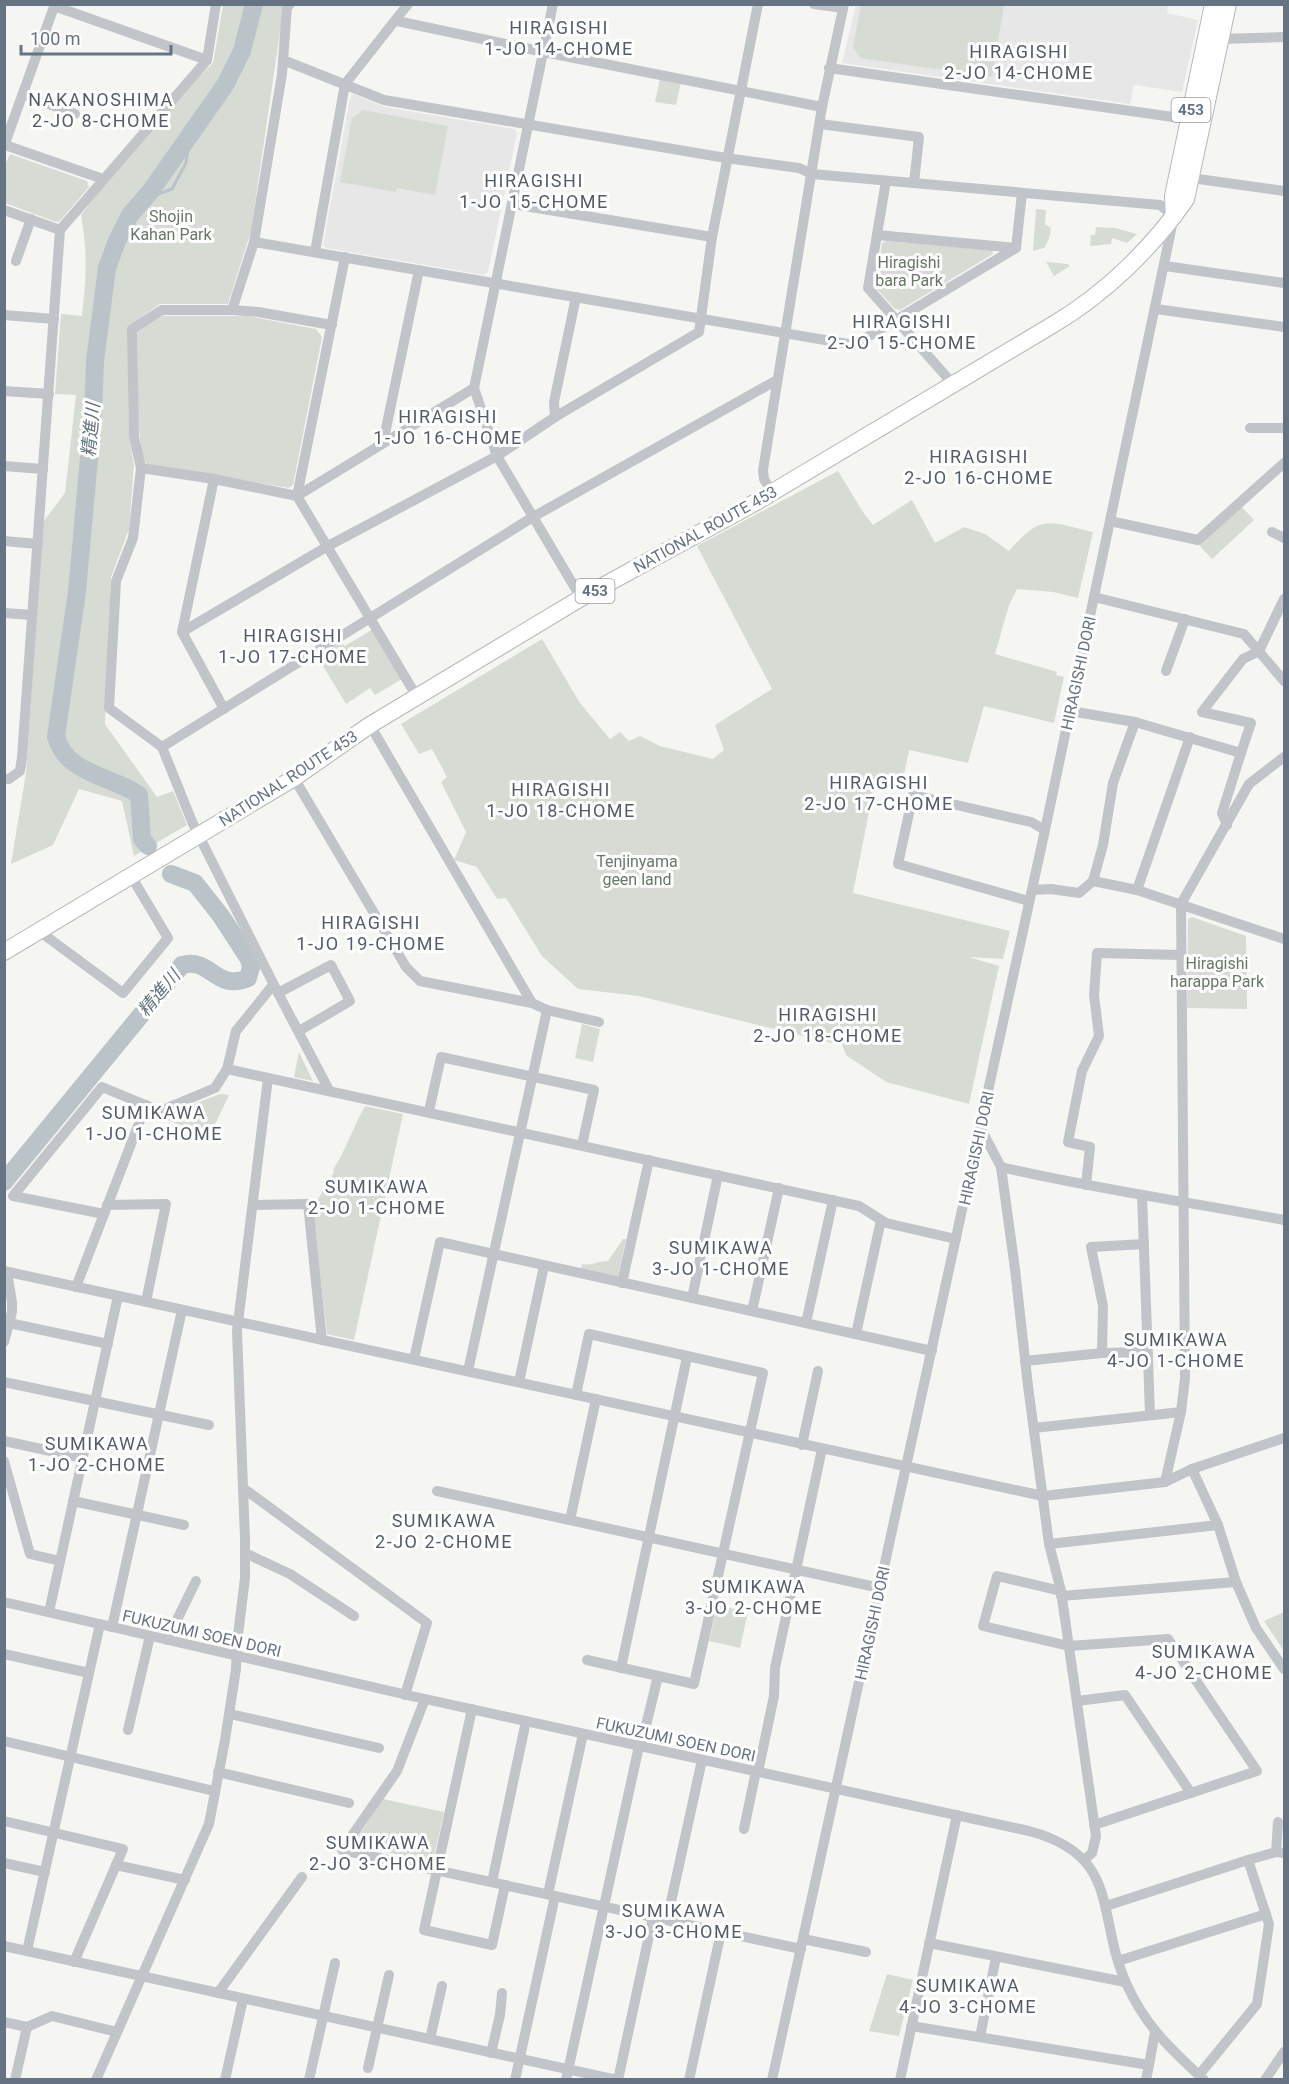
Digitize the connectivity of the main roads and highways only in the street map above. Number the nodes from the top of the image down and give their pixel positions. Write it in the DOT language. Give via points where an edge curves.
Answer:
graph roads {
  1 [pos="1214,4"];
  2 [pos="1228,4"];
  3 [pos="1196,121"];
  4 [pos="1174,216"];
  5 [pos="4,952"];
  1 -- 3 [label="highway, HIRAGISHI DORI / 453"];
  2 -- 3 [label="highway, HIRAGISHI DORI / 453"];
  3 -- 4 [label="highway, HIRAGISHI DORI / 453" via="1173,196"];
  3 -- 4 [label="highway, HIRAGISHI DORI / 453" via="1186,199"];
  4 -- 5 [label="highway, NATIONAL ROUTE 453 / 453" via="1123,272 1061,320 772,493 581,598 370,725 294,778"];
}
